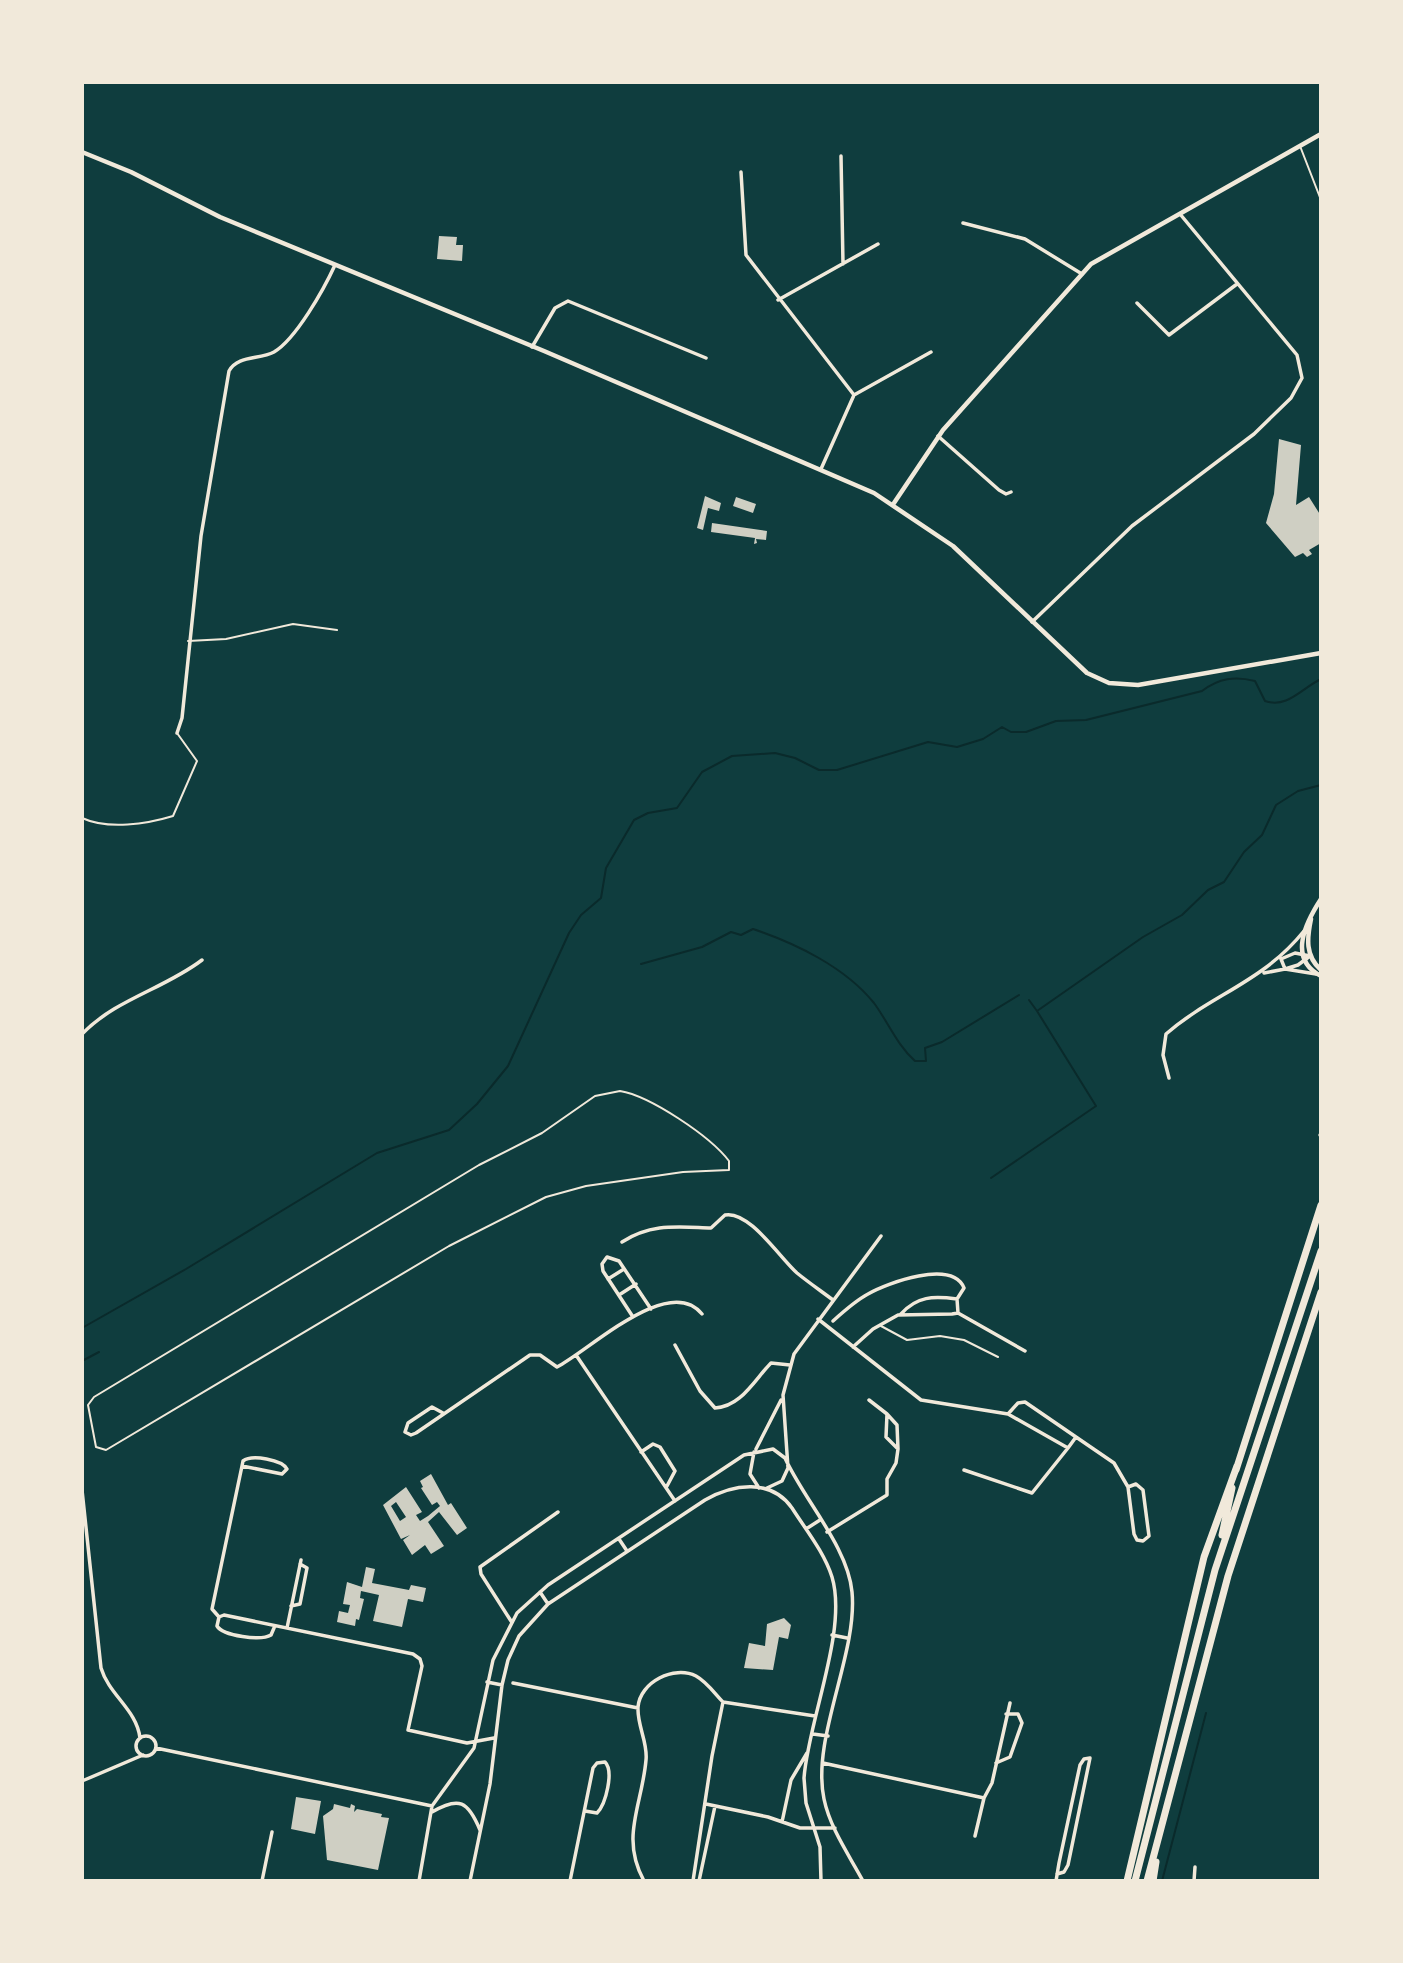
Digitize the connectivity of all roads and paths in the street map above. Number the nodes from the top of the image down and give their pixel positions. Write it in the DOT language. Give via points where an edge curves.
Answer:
graph roads {
  1 [pos="1321,134"];
  2 [pos="1299,145"];
  3 [pos="82,152"];
  4 [pos="841,156"];
  5 [pos="741,172"];
  6 [pos="1321,201"];
  7 [pos="1180,214"];
  8 [pos="962,223"];
  9 [pos="877,244"];
  10 [pos="843,264"];
  11 [pos="335,265"];
  12 [pos="1082,274"];
  13 [pos="1238,284"];
  14 [pos="778,300"];
  15 [pos="1136,303"];
  16 [pos="532,347"];
  17 [pos="931,352"];
  18 [pos="706,358"];
  19 [pos="854,395"];
  20 [pos="938,436"];
  21 [pos="821,470"];
  22 [pos="1011,492"];
  23 [pos="894,503"];
  24 [pos="1032,622"];
  25 [pos="337,630"];
  26 [pos="188,641"];
  27 [pos="1321,653"];
  28 [pos="177,733"];
  29 [pos="82,818"];
  30 [pos="1321,899"];
  31 [pos="1314,910"];
  32 [pos="1304,931"];
  33 [pos="1303,954"];
  34 [pos="1308,958"];
  35 [pos="1281,959"];
  36 [pos="202,960"];
  37 [pos="1285,969"];
  38 [pos="1319,973"];
  39 [pos="1262,974"];
  40 [pos="82,1034"];
  41 [pos="1169,1078"];
  42 [pos="1321,1205"];
  43 [pos="881,1236"];
  44 [pos="622,1242"];
  45 [pos="1321,1251"];
  46 [pos="625,1269"];
  47 [pos="608,1279"];
  48 [pos="636,1284"];
  49 [pos="1321,1292"];
  50 [pos="619,1295"];
  51 [pos="957,1299"];
  52 [pos="833,1300"];
  53 [pos="652,1310"];
  54 [pos="958,1312"];
  55 [pos="702,1314"];
  56 [pos="901,1314"];
  57 [pos="633,1317"];
  58 [pos="818,1319"];
  59 [pos="833,1321"];
  60 [pos="878,1325"];
  61 [pos="675,1345"];
  62 [pos="853,1347"];
  63 [pos="1025,1351"];
  64 [pos="576,1355"];
  65 [pos="998,1357"];
  66 [pos="790,1365"];
  67 [pos="201,1391"];
  68 [pos="783,1395"];
  69 [pos="869,1400"];
  70 [pos="443,1413"];
  71 [pos="887,1414"];
  72 [pos="1008,1414"];
  73 [pos="1076,1437"];
  74 [pos="1069,1448"];
  75 [pos="898,1449"];
  76 [pos="755,1451"];
  77 [pos="641,1452"];
  78 [pos="788,1464"];
  79 [pos="242,1466"];
  80 [pos="1237,1466"];
  81 [pos="964,1470"];
  82 [pos="666,1487"];
  83 [pos="1128,1487"];
  84 [pos="762,1488"];
  85 [pos="82,1490"];
  86 [pos="676,1501"];
  87 [pos="558,1512"];
  88 [pos="820,1520"];
  89 [pos="806,1529"];
  90 [pos="827,1532"];
  91 [pos="619,1539"];
  92 [pos="627,1551"];
  93 [pos="1215,1570"];
  94 [pos="540,1592"];
  95 [pos="548,1604"];
  96 [pos="291,1606"];
  97 [pos="219,1617"];
  98 [pos="512,1621"];
  99 [pos="274,1628"];
  100 [pos="287,1628"];
  101 [pos="832,1635"];
  102 [pos="847,1638"];
  103 [pos="487,1682"];
  104 [pos="513,1683"];
  105 [pos="502,1685"];
  106 [pos="723,1702"];
  107 [pos="1010,1703"];
  108 [pos="638,1708"];
  109 [pos="1006,1714"];
  110 [pos="815,1716"];
  111 [pos="812,1734"];
  112 [pos="828,1736"];
  113 [pos="140,1738"];
  114 [pos="494,1738"];
  115 [pos="475,1743"];
  116 [pos="156,1748"];
  117 [pos="808,1751"];
  118 [pos="143,1755"];
  119 [pos="823,1763"];
  120 [pos="996,1763"];
  121 [pos="82,1782"];
  122 [pos="984,1798"];
  123 [pos="706,1804"];
  124 [pos="432,1806"];
  125 [pos="715,1806"];
  126 [pos="585,1811"];
  127 [pos="430,1813"];
  128 [pos="782,1822"];
  129 [pos="1068,1824"];
  130 [pos="1076,1825"];
  131 [pos="1161,1827"];
  132 [pos="835,1828"];
  133 [pos="815,1830"];
  134 [pos="272,1832"];
  135 [pos="480,1832"];
  136 [pos="975,1836"];
  137 [pos="1195,1867"];
  138 [pos="1057,1874"];
  139 [pos="262,1881"];
  140 [pos="419,1881"];
  141 [pos="470,1881"];
  142 [pos="570,1881"];
  143 [pos="644,1881"];
  144 [pos="693,1881"];
  145 [pos="699,1881"];
  146 [pos="821,1881"];
  147 [pos="863,1881"];
  148 [pos="1056,1881"];
  149 [pos="1127,1881"];
  150 [pos="1135,1881"];
  151 [pos="1147,1881"];
  152 [pos="1153,1881"];
  153 [pos="1194,1881"];
  1 -- 2 [label="street"];
  2 -- 6 [label="lane"];
  2 -- 7 [label="street"];
  3 -- 11 [label="street"];
  4 -- 10 [label="street"];
  5 -- 14 [label="street" via="746,254"];
  7 -- 12 [label="street" via="1102,256"];
  7 -- 13 [label="street"];
  8 -- 12 [label="street" via="1025,240"];
  9 -- 10 [label="street"];
  10 -- 14 [label="street"];
  11 -- 16 [label="street"];
  11 -- 26 [label="street" via="312,306 282,344 230,369"];
  12 -- 20 [label="street"];
  13 -- 15 [label="street" via="1169,335"];
  13 -- 24 [label="street" via="1297,355 1302,368 1296,391 1254,433 1132,526"];
  14 -- 19 [label="street"];
  16 -- 18 [label="street" via="555,308 568,301"];
  16 -- 21 [label="street"];
  17 -- 19 [label="street"];
  19 -- 21 [label="street"];
  20 -- 22 [label="street" via="1004,494"];
  20 -- 23 [label="street"];
  21 -- 23 [label="street"];
  23 -- 24 [label="street" via="953,545"];
  24 -- 27 [label="street" via="1087,673 1120,685 1176,680"];
  25 -- 26 [label="lane" via="293,624 226,639"];
  26 -- 28 [label="street"];
  28 -- 29 [label="lane" via="197,761 173,816 148,823"];
  30 -- 31 [label="street"];
  31 -- 32 [label="street"];
  31 -- 34 [label="street"];
  32 -- 33 [label="street"];
  32 -- 35 [label="street"];
  33 -- 34 [label="street"];
  33 -- 35 [label="street"];
  34 -- 37 [label="street"];
  34 -- 38 [label="street"];
  35 -- 37 [label="street"];
  35 -- 39 [label="street"];
  36 -- 40 [label="street" via="177,979 105,1012"];
  37 -- 38 [label="street"];
  37 -- 39 [label="street"];
  39 -- 41 [label="street" via="1166,1034"];
  42 -- 80 [label="highway"];
  43 -- 52 [label="street"];
  44 -- 52 [label="street" via="653,1228 713,1228 726,1214 750,1225 796,1272"];
  45 -- 93 [label="highway"];
  46 -- 47 [label="street"];
  46 -- 47 [label="street" via="616,1258 607,1257 602,1267"];
  46 -- 48 [label="street"];
  47 -- 50 [label="street"];
  48 -- 50 [label="street"];
  48 -- 53 [label="street"];
  49 -- 131 [label="highway" via="1228,1576"];
  50 -- 57 [label="street"];
  51 -- 54 [label="street"];
  51 -- 56 [label="street" via="921,1298"];
  51 -- 59 [label="street" via="964,1288 955,1278 916,1276 871,1292"];
  52 -- 58 [label="street"];
  53 -- 55 [label="street" via="683,1301"];
  53 -- 57 [label="street"];
  54 -- 56 [label="street"];
  54 -- 63 [label="street"];
  56 -- 60 [label="street"];
  57 -- 64 [label="street"];
  58 -- 62 [label="street"];
  58 -- 66 [label="street"];
  60 -- 62 [label="street"];
  60 -- 65 [label="lane" via="907,1340 940,1336 964,1340"];
  61 -- 66 [label="street" via="714,1408 740,1396 771,1363"];
  62 -- 72 [label="street" via="921,1400"];
  64 -- 70 [label="street" via="557,1367 540,1355 530,1356"];
  64 -- 77 [label="street"];
  66 -- 68 [label="street"];
  67 -- 67 [label="path" via="449,1246 546,1197 586,1186 729,1170 729,1161 722,1151 637,1094 620,1091 595,1096 542,1133 479,1165 94,1397 88,1405 96,1447 106,1450"];
  68 -- 76 [label="street"];
  68 -- 78 [label="street"];
  69 -- 71 [label="street"];
  70 -- 70 [label="street" via="432,1407 408,1423 405,1432 415,1434"];
  71 -- 75 [label="street" via="897,1425"];
  71 -- 75 [label="street" via="886,1437"];
  72 -- 73 [label="street" via="1025,1402"];
  72 -- 74 [label="street"];
  73 -- 74 [label="street"];
  73 -- 83 [label="street" via="1114,1463"];
  74 -- 81 [label="street" via="1031,1493"];
  75 -- 90 [label="street" via="887,1477 889,1492"];
  76 -- 78 [label="street" via="776,1450"];
  76 -- 84 [label="street" via="750,1474"];
  76 -- 86 [label="street"];
  77 -- 82 [label="street"];
  77 -- 82 [label="street" via="653,1444 661,1449 675,1471"];
  78 -- 84 [label="street" via="782,1481"];
  78 -- 88 [label="street"];
  79 -- 79 [label="street" via="244,1459 251,1457 288,1469 282,1474"];
  79 -- 97 [label="street" via="212,1609"];
  80 -- 93 [label="highway"];
  80 -- 149 [label="highway" via="1204,1557"];
  82 -- 86 [label="street"];
  83 -- 83 [label="street" via="1134,1535 1143,1541 1150,1534 1143,1490 1137,1485"];
  84 -- 89 [label="street" via="783,1497"];
  84 -- 92 [label="street" via="741,1486 715,1494"];
  85 -- 113 [label="street" via="101,1668 107,1684 136,1721"];
  86 -- 91 [label="street"];
  87 -- 98 [label="street" via="481,1565 480,1572"];
  88 -- 89 [label="street"];
  88 -- 90 [label="street"];
  89 -- 101 [label="street" via="834,1586"];
  90 -- 102 [label="street" via="851,1587"];
  91 -- 92 [label="street"];
  91 -- 94 [label="street"];
  92 -- 95 [label="street"];
  93 -- 150 [label="highway"];
  94 -- 95 [label="street"];
  94 -- 98 [label="street"];
  95 -- 105 [label="street" via="519,1636"];
  96 -- 96 [label="street" via="301,1562 307,1568 300,1604"];
  96 -- 100 [label="street"];
  97 -- 99 [label="street"];
  97 -- 99 [label="street" via="217,1626 224,1633 267,1638"];
  98 -- 103 [label="street"];
  99 -- 100 [label="street"];
  100 -- 115 [label="street" via="416,1655 422,1667 408,1730"];
  101 -- 102 [label="street"];
  101 -- 110 [label="street"];
  102 -- 112 [label="street"];
  103 -- 105 [label="street"];
  103 -- 115 [label="street"];
  104 -- 108 [label="street"];
  105 -- 114 [label="street"];
  106 -- 108 [label="street" via="700,1678 679,1673 650,1685"];
  106 -- 110 [label="street"];
  106 -- 123 [label="street"];
  107 -- 109 [label="street"];
  108 -- 143 [label="street" via="646,1755 631,1849"];
  109 -- 120 [label="street"];
  109 -- 120 [label="street" via="1018,1714 1022,1724 1010,1757"];
  110 -- 111 [label="street"];
  111 -- 112 [label="street"];
  111 -- 117 [label="street"];
  112 -- 119 [label="street"];
  113 -- 116 [label="street" via="152,1737"];
  113 -- 118 [label="street" via="137,1749"];
  114 -- 115 [label="street"];
  114 -- 135 [label="street"];
  115 -- 124 [label="street" via="466,1763"];
  116 -- 118 [label="street"];
  116 -- 124 [label="street"];
  117 -- 128 [label="street" via="791,1780"];
  117 -- 133 [label="street" via="805,1794"];
  118 -- 121 [label="street"];
  119 -- 122 [label="street"];
  119 -- 132 [label="street" via="823,1795"];
  120 -- 122 [label="street"];
  122 -- 136 [label="street"];
  123 -- 125 [label="street"];
  123 -- 144 [label="street"];
  124 -- 127 [label="street"];
  125 -- 128 [label="street"];
  125 -- 145 [label="street"];
  126 -- 126 [label="street" via="597,1812 602,1807 610,1769 605,1762 594,1766"];
  126 -- 142 [label="street"];
  127 -- 135 [label="street" via="450,1803 463,1804 473,1813"];
  127 -- 140 [label="street"];
  128 -- 133 [label="street"];
  129 -- 130 [label="street"];
  129 -- 130 [label="street" via="1080,1764 1090,1758"];
  129 -- 138 [label="street"];
  130 -- 138 [label="street" via="1068,1867"];
  131 -- 151 [label="highway"];
  131 -- 152 [label="highway"];
  132 -- 133 [label="street"];
  132 -- 147 [label="street"];
  133 -- 146 [label="street"];
  134 -- 139 [label="street"];
  135 -- 141 [label="street"];
  137 -- 153 [label="street"];
  138 -- 148 [label="street"];
}
